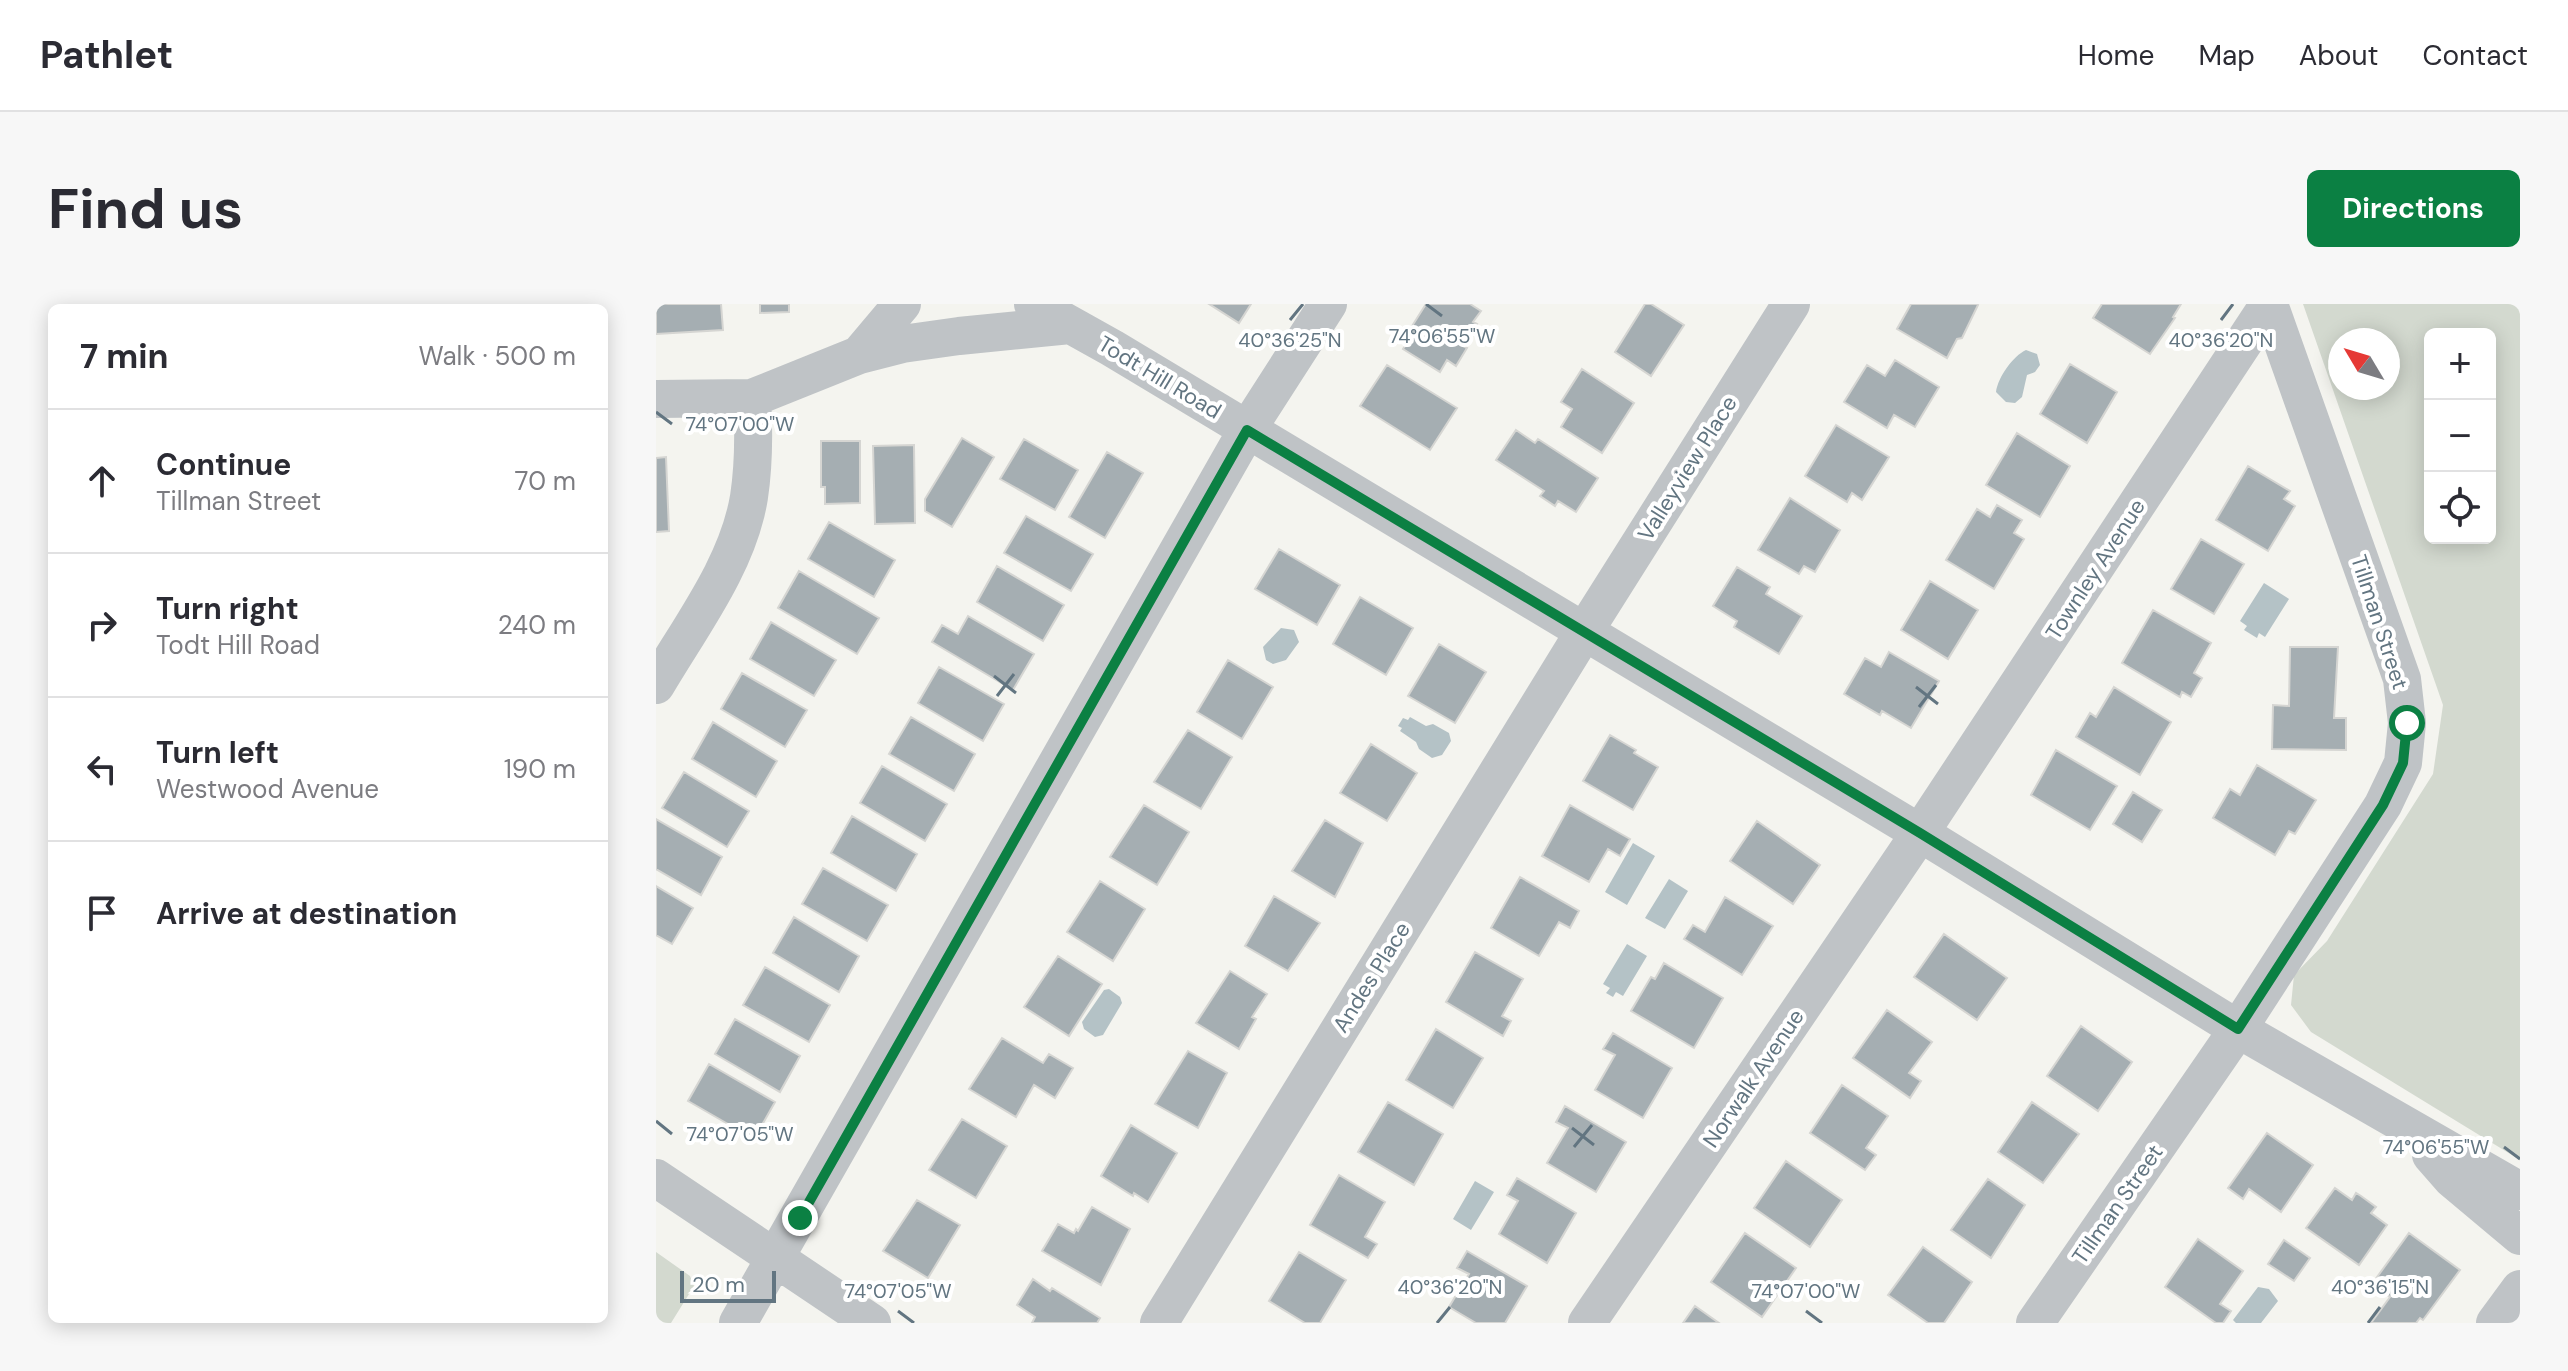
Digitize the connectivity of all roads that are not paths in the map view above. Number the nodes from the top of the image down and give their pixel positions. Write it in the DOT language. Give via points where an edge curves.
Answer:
graph roads {
  1 [pos="902,304"];
  2 [pos="1033,304"];
  3 [pos="1328,304"];
  4 [pos="1791,304"];
  5 [pos="2269,304"];
  6 [pos="1070,325"];
  7 [pos="859,355"];
  8 [pos="752,398"];
  9 [pos="656,399"];
  10 [pos="1247,430"];
  11 [pos="1584,632"];
  12 [pos="656,685"];
  13 [pos="1920,833"];
  14 [pos="2238,1029"];
  15 [pos="2406,1125"];
  16 [pos="657,1180"];
  17 [pos="2520,1191"];
  18 [pos="2520,1236"];
  19 [pos="777,1259"];
  20 [pos="2520,1289"];
  21 [pos="738,1323"];
  22 [pos="872,1323"];
  23 [pos="1159,1323"];
  24 [pos="1587,1323"];
  25 [pos="2035,1323"];
  26 [pos="2495,1323"];
  1 -- 7 [label="street"];
  2 -- 6 [label="street, Todt Hill Road"];
  3 -- 10 [label="street"];
  4 -- 11 [label="street, Valleyview Place"];
  5 -- 13 [label="street, Townley Avenue"];
  5 -- 14 [label="street, Tillman Street" via="2402,679 2407,723 2403,763 2383,805"];
  6 -- 7 [label="street" via="945,338"];
  6 -- 10 [label="street, Todt Hill Road"];
  7 -- 8 [label="street"];
  8 -- 9 [label="street"];
  8 -- 12 [label="street" via="755,448 738,536 724,572"];
  10 -- 11 [label="street, Todt Hill Road"];
  10 -- 19 [label="street"];
  11 -- 13 [label="street, Todt Hill Road"];
  11 -- 23 [label="street, Andes Place"];
  13 -- 14 [label="street, Todt Hill Road"];
  13 -- 24 [label="street, Norwalk Avenue"];
  14 -- 15 [label="street, Todt Hill Road"];
  14 -- 25 [label="street, Tillman Street"];
  15 -- 17 [label="street, Todt Hill Road"];
  15 -- 18 [label="street" via="2452,1179"];
  16 -- 19 [label="street"];
  19 -- 21 [label="street"];
  19 -- 22 [label="street"];
  20 -- 26 [label="street"];
}
